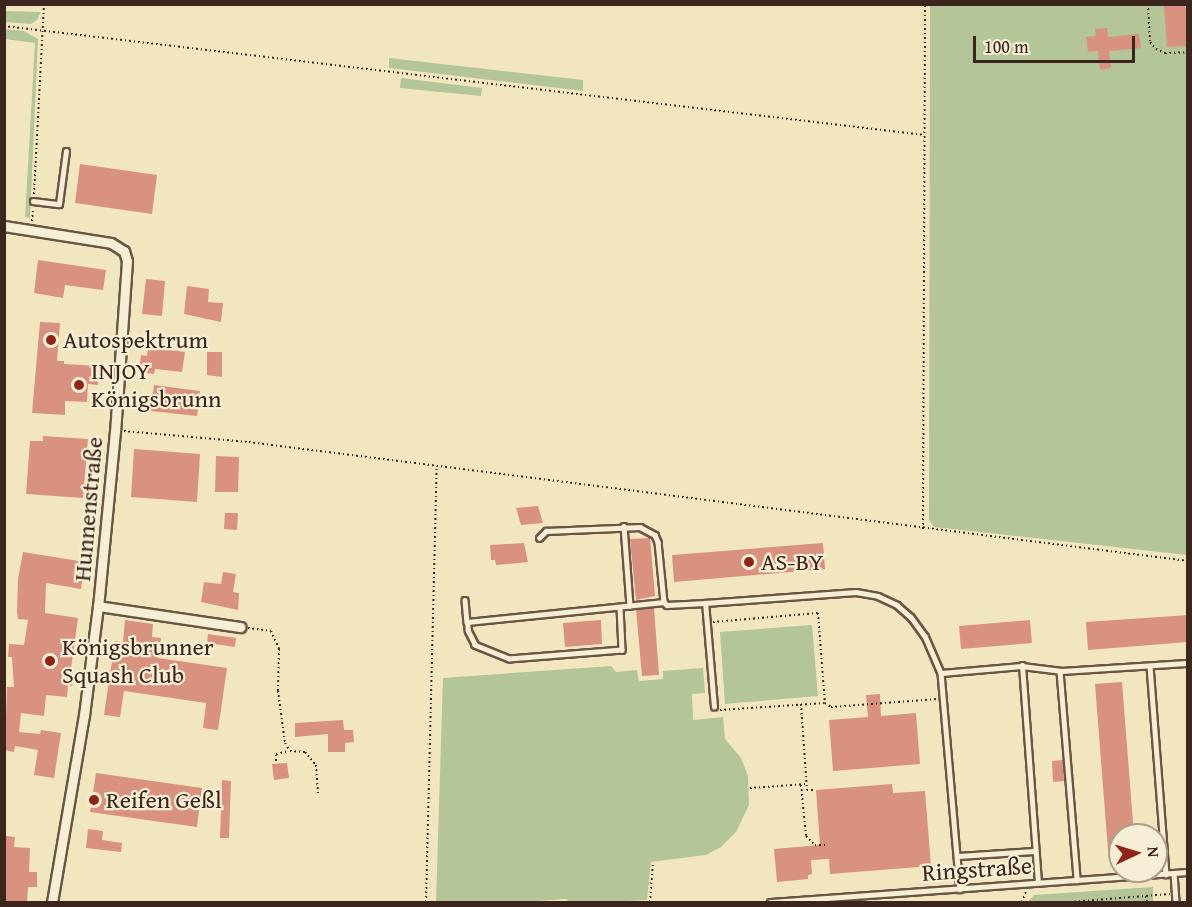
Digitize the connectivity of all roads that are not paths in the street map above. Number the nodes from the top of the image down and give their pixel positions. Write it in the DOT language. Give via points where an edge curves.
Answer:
graph roads {
  1 [pos="66,151"];
  2 [pos="33,201"];
  3 [pos="4,226"];
  4 [pos="624,526"];
  5 [pos="539,538"];
  6 [pos="628,586"];
  7 [pos="620,587"];
  8 [pos="465,600"];
  9 [pos="664,603"];
  10 [pos="705,603"];
  11 [pos="98,606"];
  12 [pos="630,606"];
  13 [pos="620,607"];
  14 [pos="467,622"];
  15 [pos="240,627"];
  16 [pos="1188,663"];
  17 [pos="1022,666"];
  18 [pos="1150,666"];
  19 [pos="1060,671"];
  20 [pos="941,673"];
  21 [pos="717,708"];
  22 [pos="1162,823"];
  23 [pos="1035,851"];
  24 [pos="957,856"];
  25 [pos="1188,872"];
  26 [pos="1174,873"];
  27 [pos="1168,874"];
  28 [pos="1108,878"];
  29 [pos="1077,880"];
  30 [pos="1038,883"];
  31 [pos="960,889"];
  32 [pos="52,903"];
  33 [pos="770,903"];
  34 [pos="1176,903"];
  1 -- 2 [label="lane" via="59,204"];
  3 -- 11 [label="street, Hunnenstraße" via="111,243 125,254 115,430"];
  4 -- 5 [label="lane" via="546,531"];
  4 -- 6 [label="lane"];
  4 -- 9 [label="lane" via="640,527 655,535"];
  6 -- 7 [label="lane"];
  6 -- 12 [label="lane"];
  8 -- 14 [label="lane"];
  9 -- 10 [label="lane"];
  9 -- 12 [label="lane"];
  10 -- 20 [label="lane" via="856,592 878,596 911,617 925,636"];
  10 -- 21 [label="lane"];
  11 -- 15 [label="street, Hunnenstraße"];
  11 -- 32 [label="street, Hunnenstraße"];
  12 -- 13 [label="lane"];
  13 -- 14 [label="lane"];
  13 -- 14 [label="lane" via="622,650 509,659 475,645"];
  16 -- 18 [label="lane"];
  17 -- 19 [label="lane"];
  17 -- 20 [label="lane"];
  17 -- 23 [label="lane"];
  18 -- 19 [label="lane"];
  18 -- 22 [label="lane"];
  19 -- 29 [label="lane"];
  20 -- 24 [label="lane"];
  23 -- 24 [label="lane"];
  23 -- 30 [label="lane"];
  24 -- 31 [label="lane"];
  25 -- 26 [label="lane, Ringstraße"];
  26 -- 27 [label="lane, Ringstraße"];
  26 -- 34 [label="lane"];
  28 -- 29 [label="lane, Ringstraße"];
  29 -- 30 [label="lane, Ringstraße"];
  30 -- 31 [label="lane, Ringstraße"];
  31 -- 33 [label="lane, Ringstraße"];
}
